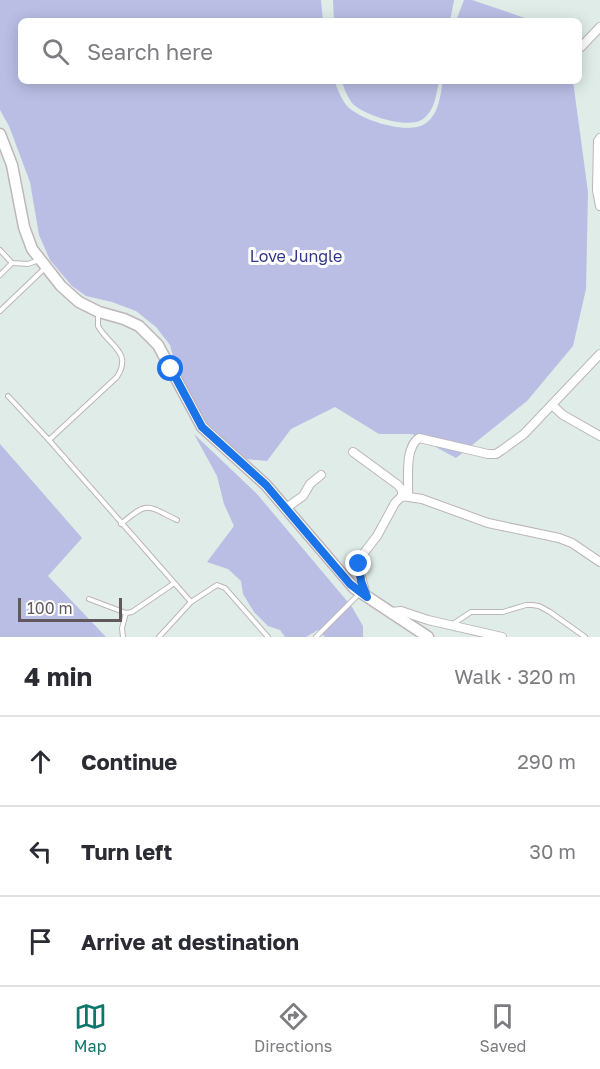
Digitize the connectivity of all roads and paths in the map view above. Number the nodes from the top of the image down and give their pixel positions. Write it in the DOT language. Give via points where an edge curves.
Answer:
graph roads {
  1 [pos="600,27"];
  2 [pos="582,46"];
  3 [pos="0,134"];
  4 [pos="600,138"];
  5 [pos="600,206"];
  6 [pos="0,250"];
  7 [pos="12,263"];
  8 [pos="43,263"];
  9 [pos="0,275"];
  10 [pos="0,311"];
  11 [pos="99,312"];
  12 [pos="599,358"];
  13 [pos="8,396"];
  14 [pos="552,405"];
  15 [pos="600,436"];
  16 [pos="49,440"];
  17 [pos="353,452"];
  18 [pos="321,475"];
  19 [pos="405,496"];
  20 [pos="286,508"];
  21 [pos="177,520"];
  22 [pos="121,525"];
  23 [pos="600,562"];
  24 [pos="173,584"];
  25 [pos="364,595"];
  26 [pos="89,599"];
  27 [pos="191,602"];
  28 [pos="391,612"];
  29 [pos="126,613"];
  30 [pos="452,626"];
  31 [pos="123,637"];
  32 [pos="159,637"];
  33 [pos="268,637"];
  34 [pos="316,637"];
  35 [pos="428,637"];
  36 [pos="502,637"];
  37 [pos="585,637"];
  1 -- 2 [label="street"];
  3 -- 8 [label="street" via="12,165 26,235"];
  4 -- 5 [label="street"];
  6 -- 7 [label="lane"];
  7 -- 8 [label="lane"];
  7 -- 9 [label="lane"];
  8 -- 10 [label="lane"];
  8 -- 11 [label="street" via="79,302"];
  11 -- 16 [label="lane" via="98,326 121,354 122,369"];
  11 -- 20 [label="street" via="124,319 148,334 158,345 202,427 254,472"];
  12 -- 14 [label="street"];
  13 -- 16 [label="lane"];
  14 -- 15 [label="street"];
  14 -- 19 [label="street" via="510,446 496,454 416,439 411,449"];
  16 -- 22 [label="lane"];
  17 -- 19 [label="street" via="398,484"];
  18 -- 20 [label="street"];
  19 -- 23 [label="street" via="488,523 572,543"];
  19 -- 25 [label="street" via="395,503 360,558"];
  20 -- 25 [label="street" via="350,584"];
  21 -- 22 [label="lane" via="144,507"];
  22 -- 24 [label="lane"];
  24 -- 27 [label="lane"];
  24 -- 29 [label="lane"];
  25 -- 28 [label="street"];
  25 -- 34 [label="lane"];
  26 -- 29 [label="lane"];
  27 -- 32 [label="lane"];
  27 -- 33 [label="lane" via="221,586"];
  28 -- 30 [label="street" via="401,611"];
  28 -- 35 [label="street"];
  29 -- 31 [label="lane"];
  30 -- 36 [label="street"];
  30 -- 37 [label="lane" via="471,612 504,612 532,605 550,612"];
}
